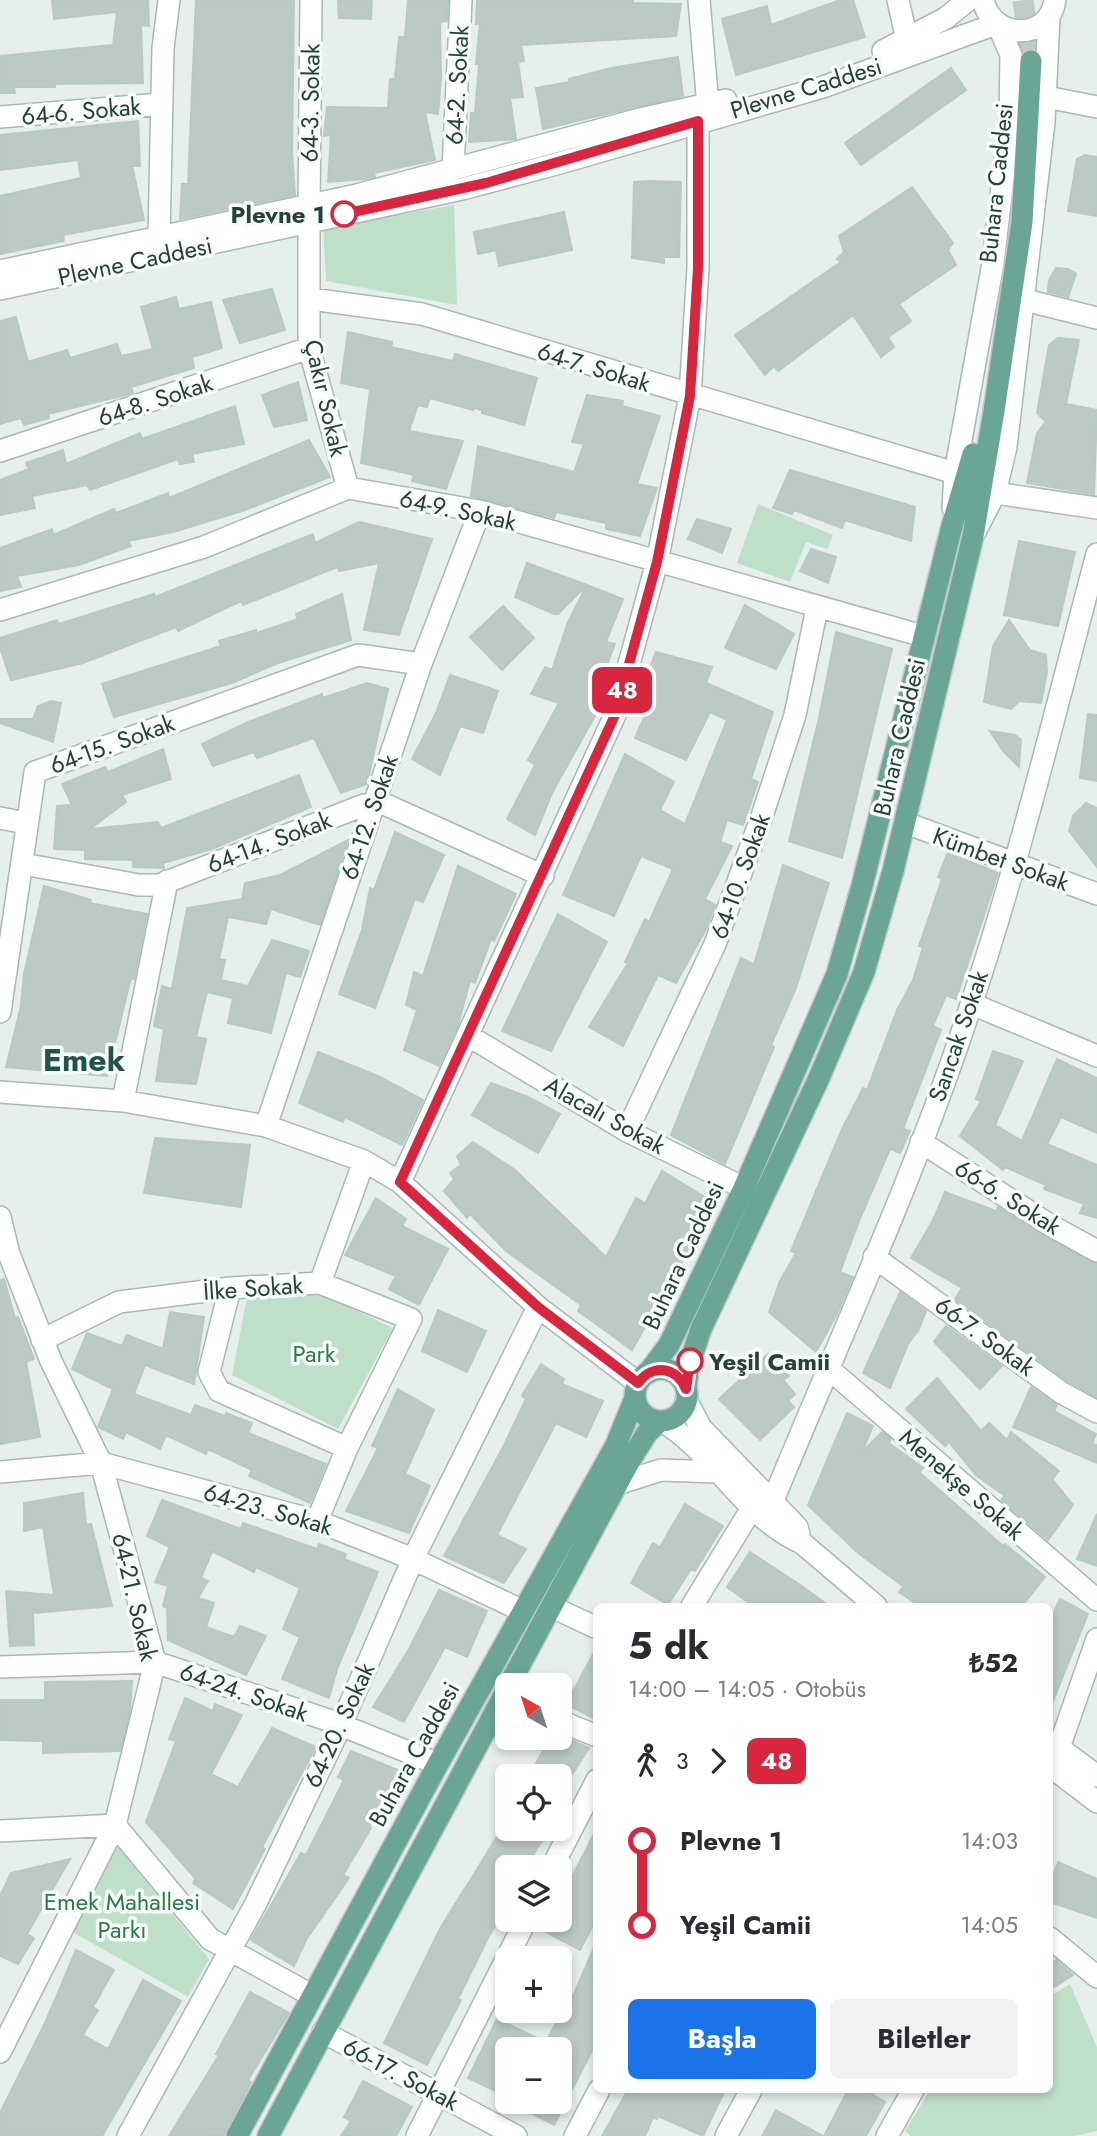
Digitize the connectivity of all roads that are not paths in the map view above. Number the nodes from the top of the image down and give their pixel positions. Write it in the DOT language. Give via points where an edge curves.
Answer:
graph roads {
  1 [pos="169,0"];
  2 [pos="310,0"];
  3 [pos="461,0"];
  4 [pos="699,0"];
  5 [pos="898,0"];
  6 [pos="968,0"];
  7 [pos="983,0"];
  8 [pos="1073,0"];
  9 [pos="1052,10"];
  10 [pos="997,24"];
  11 [pos="907,40"];
  12 [pos="1046,97"];
  13 [pos="161,104"];
  14 [pos="1097,107"];
  15 [pos="704,115"];
  16 [pos="0,117"];
  17 [pos="453,169"];
  18 [pos="309,215"];
  19 [pos="159,238"];
  20 [pos="0,271"];
  21 [pos="0,289"];
  22 [pos="311,299"];
  23 [pos="1025,300"];
  24 [pos="1097,318"];
  25 [pos="309,348"];
  26 [pos="690,396"];
  27 [pos="0,451"];
  28 [pos="955,473"];
  29 [pos="348,488"];
  30 [pos="995,493"];
  31 [pos="1097,508"];
  32 [pos="480,511"];
  33 [pos="952,527"];
  34 [pos="973,537"];
  35 [pos="1097,554"];
  36 [pos="657,562"];
  37 [pos="817,608"];
  38 [pos="0,610"];
  39 [pos="923,636"];
  40 [pos="421,664"];
  41 [pos="373,804"];
  42 [pos="0,818"];
  43 [pos="26,823"];
  44 [pos="906,823"];
  45 [pos="23,864"];
  46 [pos="1014,865"];
  47 [pos="543,876"];
  48 [pos="167,881"];
  49 [pos="1097,894"];
  50 [pos="972,1004"];
  51 [pos="0,1012"];
  52 [pos="469,1037"];
  53 [pos="1097,1056"];
  54 [pos="0,1091"];
  55 [pos="122,1101"];
  56 [pos="266,1126"];
  57 [pos="626,1131"];
  58 [pos="921,1142"];
  59 [pos="364,1161"];
  60 [pos="400,1182"];
  61 [pos="744,1188"];
  62 [pos="0,1217"];
  63 [pos="1097,1251"];
  64 [pos="874,1257"];
  65 [pos="320,1283"];
  66 [pos="230,1288"];
  67 [pos="538,1307"];
  68 [pos="42,1340"];
  69 [pos="828,1368"];
  70 [pos="641,1385"];
  71 [pos="686,1395"];
  72 [pos="1097,1412"];
  73 [pos="661,1421"];
  74 [pos="347,1448"];
  75 [pos="101,1463"];
  76 [pos="0,1472"];
  77 [pos="717,1472"];
  78 [pos="617,1484"];
  79 [pos="763,1509"];
  80 [pos="317,1521"];
  81 [pos="413,1559"];
  82 [pos="1097,1600"];
  83 [pos="694,1603"];
  84 [pos="872,1603"];
  85 [pos="552,1607"];
  86 [pos="523,1611"];
  87 [pos="593,1626"];
  88 [pos="1097,1639"];
  89 [pos="155,1662"];
  90 [pos="0,1668"];
  91 [pos="517,1673"];
  92 [pos="495,1714"];
  93 [pos="341,1725"];
  94 [pos="572,1726"];
  95 [pos="593,1734"];
  96 [pos="1053,1756"];
  97 [pos="1053,1759"];
  98 [pos="1053,1760"];
  99 [pos="438,1764"];
  100 [pos="1097,1776"];
  101 [pos="593,1788"];
  102 [pos="1097,1802"];
  103 [pos="115,1825"];
  104 [pos="0,1831"];
  105 [pos="558,1855"];
  106 [pos="520,1932"];
  107 [pos="1053,1941"];
  108 [pos="231,1952"];
  109 [pos="1097,1978"];
  110 [pos="311,1995"];
  111 [pos="323,2032"];
  112 [pos="0,2052"];
  113 [pos="597,2093"];
  114 [pos="749,2093"];
  115 [pos="911,2093"];
  116 [pos="440,2094"];
  117 [pos="128,2136"];
  118 [pos="237,2136"];
  119 [pos="268,2136"];
  120 [pos="417,2136"];
  121 [pos="516,2136"];
  122 [pos="575,2136"];
  123 [pos="726,2136"];
  124 [pos="887,2136"];
  1 -- 13 [label="street"];
  2 -- 18 [label="street, 64-3. Sokak"];
  3 -- 17 [label="street, 64-2. Sokak"];
  4 -- 15 [label="street"];
  5 -- 11 [label="street"];
  6 -- 11 [label="street, Plevne Caddesi"];
  7 -- 10 [label="street"];
  8 -- 9 [label="street"];
  9 -- 10 [label="street" via="1031,30 1008,30"];
  9 -- 12 [label="street"];
  10 -- 15 [label="street, Plevne Caddesi" via="835,83"];
  10 -- 28 [label="street" via="1011,55 1010,119 993,263"];
  11 -- 15 [label="street, Plevne Caddesi"];
  12 -- 14 [label="street"];
  12 -- 23 [label="street"];
  13 -- 16 [label="street, 64-6. Sokak"];
  13 -- 19 [label="street"];
  15 -- 17 [label="street, Plevne Caddesi"];
  15 -- 18 [label="street, Plevne Caddesi" via="486,183"];
  15 -- 26 [label="street"];
  17 -- 18 [label="street, Plevne Caddesi"];
  18 -- 19 [label="street, Plevne Caddesi"];
  18 -- 21 [label="street, Plevne Caddesi"];
  18 -- 22 [label="street, Çakır Sokak"];
  19 -- 20 [label="street, Plevne Caddesi"];
  22 -- 25 [label="street, Çakır Sokak"];
  22 -- 26 [label="street, 64-7. Sokak" via="422,314"];
  23 -- 24 [label="street"];
  23 -- 30 [label="street" via="1006,447"];
  25 -- 27 [label="street, 64-8. Sokak"];
  25 -- 29 [label="street, Çakır Sokak"];
  26 -- 28 [label="street, 64-7. Sokak"];
  26 -- 36 [label="street"];
  28 -- 33 [label="street"];
  29 -- 32 [label="street, 64-9. Sokak"];
  29 -- 38 [label="street" via="204,547"];
  30 -- 31 [label="street"];
  30 -- 34 [label="street"];
  32 -- 36 [label="street, 64-9. Sokak"];
  32 -- 40 [label="street, 64-12. Sokak"];
  33 -- 34 [label="main road, Buhara Caddesi" via="985,407 1013,221 1026,61 1021,222"];
  33 -- 39 [label="main road, Buhara Caddesi"];
  34 -- 44 [label="main road, Buhara Caddesi"];
  35 -- 46 [label="street, Sancak Sokak"];
  36 -- 37 [label="street, 64-9. Sokak"];
  36 -- 47 [label="street" via="615,715"];
  37 -- 39 [label="street, 64-9. Sokak"];
  37 -- 57 [label="street, 64-10. Sokak" via="795,715 753,842 715,944"];
  39 -- 61 [label="main road, Buhara Caddesi" via="837,974"];
  40 -- 41 [label="street, 64-12. Sokak"];
  40 -- 43 [label="street, 64-15. Sokak" via="358,655 35,772"];
  41 -- 47 [label="street" via="382,803"];
  41 -- 48 [label="street, 64-14. Sokak"];
  41 -- 56 [label="street, 64-12. Sokak"];
  42 -- 43 [label="street"];
  43 -- 45 [label="street, 64-15. Sokak"];
  44 -- 46 [label="street, Kümbet Sokak"];
  44 -- 71 [label="main road, Buhara Caddesi" via="864,972 701,1329 688,1368"];
  45 -- 48 [label="street, 64-14. Sokak" via="139,885"];
  45 -- 51 [label="street, 64-15. Sokak"];
  46 -- 49 [label="street, Kümbet Sokak"];
  46 -- 50 [label="street, Sancak Sokak"];
  47 -- 52 [label="street"];
  48 -- 55 [label="street"];
  50 -- 53 [label="street"];
  50 -- 58 [label="street, Sancak Sokak"];
  52 -- 57 [label="street, Alacalı Sokak"];
  52 -- 60 [label="street"];
  54 -- 55 [label="street"];
  55 -- 56 [label="street"];
  56 -- 59 [label="street"];
  57 -- 61 [label="street, Alacalı Sokak"];
  58 -- 63 [label="street, 66-6. Sokak"];
  58 -- 64 [label="street, Sancak Sokak"];
  59 -- 60 [label="street"];
  59 -- 65 [label="street"];
  60 -- 67 [label="street"];
  61 -- 70 [label="main road, Buhara Caddesi" via="670,1345"];
  62 -- 68 [label="street, 64-21. Sokak"];
  64 -- 69 [label="street, Sancak Sokak"];
  64 -- 72 [label="street, 66-7. Sokak" via="1062,1393"];
  65 -- 66 [label="street, İlke Sokak"];
  65 -- 74 [label="street, İlke Sokak" via="411,1319"];
  66 -- 68 [label="street, İlke Sokak" via="119,1302"];
  66 -- 74 [label="street" via="209,1372 219,1391"];
  67 -- 70 [label="street"];
  67 -- 81 [label="street, 64-20. Sokak"];
  68 -- 75 [label="street, 64-21. Sokak"];
  69 -- 79 [label="street, Sancak Sokak"];
  69 -- 82 [label="street, Menekşe Sokak"];
  70 -- 71 [label="main road" via="663,1370 673,1373"];
  70 -- 73 [label="main road" via="644,1415"];
  70 -- 86 [label="main road, Buhara Caddesi" via="624,1431"];
  71 -- 73 [label="main road" via="676,1416"];
  71 -- 79 [label="street" via="701,1429"];
  73 -- 77 [label="street"];
  73 -- 78 [label="main road, Buhara Caddesi" via="644,1438"];
  74 -- 80 [label="street, İlke Sokak"];
  75 -- 76 [label="street, 64-23. Sokak"];
  75 -- 80 [label="street, 64-23. Sokak"];
  75 -- 89 [label="street, 64-21. Sokak"];
  77 -- 78 [label="street" via="661,1470"];
  77 -- 79 [label="street"];
  78 -- 85 [label="main road, Buhara Caddesi"];
  79 -- 83 [label="street, Sancak Sokak"];
  79 -- 84 [label="street" via="797,1527 802,1543"];
  80 -- 81 [label="street, 64-23. Sokak"];
  81 -- 86 [label="street, 64-23. Sokak"];
  81 -- 93 [label="street, 64-20. Sokak"];
  85 -- 87 [label="street"];
  85 -- 91 [label="main road, Buhara Caddesi"];
  86 -- 99 [label="main road, Buhara Caddesi"];
  88 -- 96 [label="street"];
  89 -- 90 [label="street, 64-24. Sokak"];
  89 -- 93 [label="street, 64-24. Sokak"];
  89 -- 103 [label="street, 64-21. Sokak"];
  92 -- 111 [label="main road, Buhara Caddesi"];
  93 -- 99 [label="street, 64-24. Sokak"];
  93 -- 108 [label="street, 64-20. Sokak"];
  94 -- 95 [label="street"];
  97 -- 100 [label="street"];
  98 -- 102 [label="street"];
  99 -- 110 [label="main road, Buhara Caddesi"];
  101 -- 105 [label="street"];
  103 -- 104 [label="street"];
  103 -- 108 [label="street" via="210,1939"];
  103 -- 112 [label="street, 64-21. Sokak"];
  106 -- 116 [label="street"];
  107 -- 109 [label="street"];
  108 -- 110 [label="street"];
  108 -- 117 [label="street, 64-20. Sokak"];
  110 -- 118 [label="main road, Buhara Caddesi"];
  111 -- 116 [label="street, 66-17. Sokak"];
  111 -- 119 [label="main road, Buhara Caddesi"];
  113 -- 122 [label="street"];
  114 -- 123 [label="street"];
  115 -- 124 [label="street"];
  116 -- 120 [label="street"];
  116 -- 121 [label="street, 66-17. Sokak"];
}
